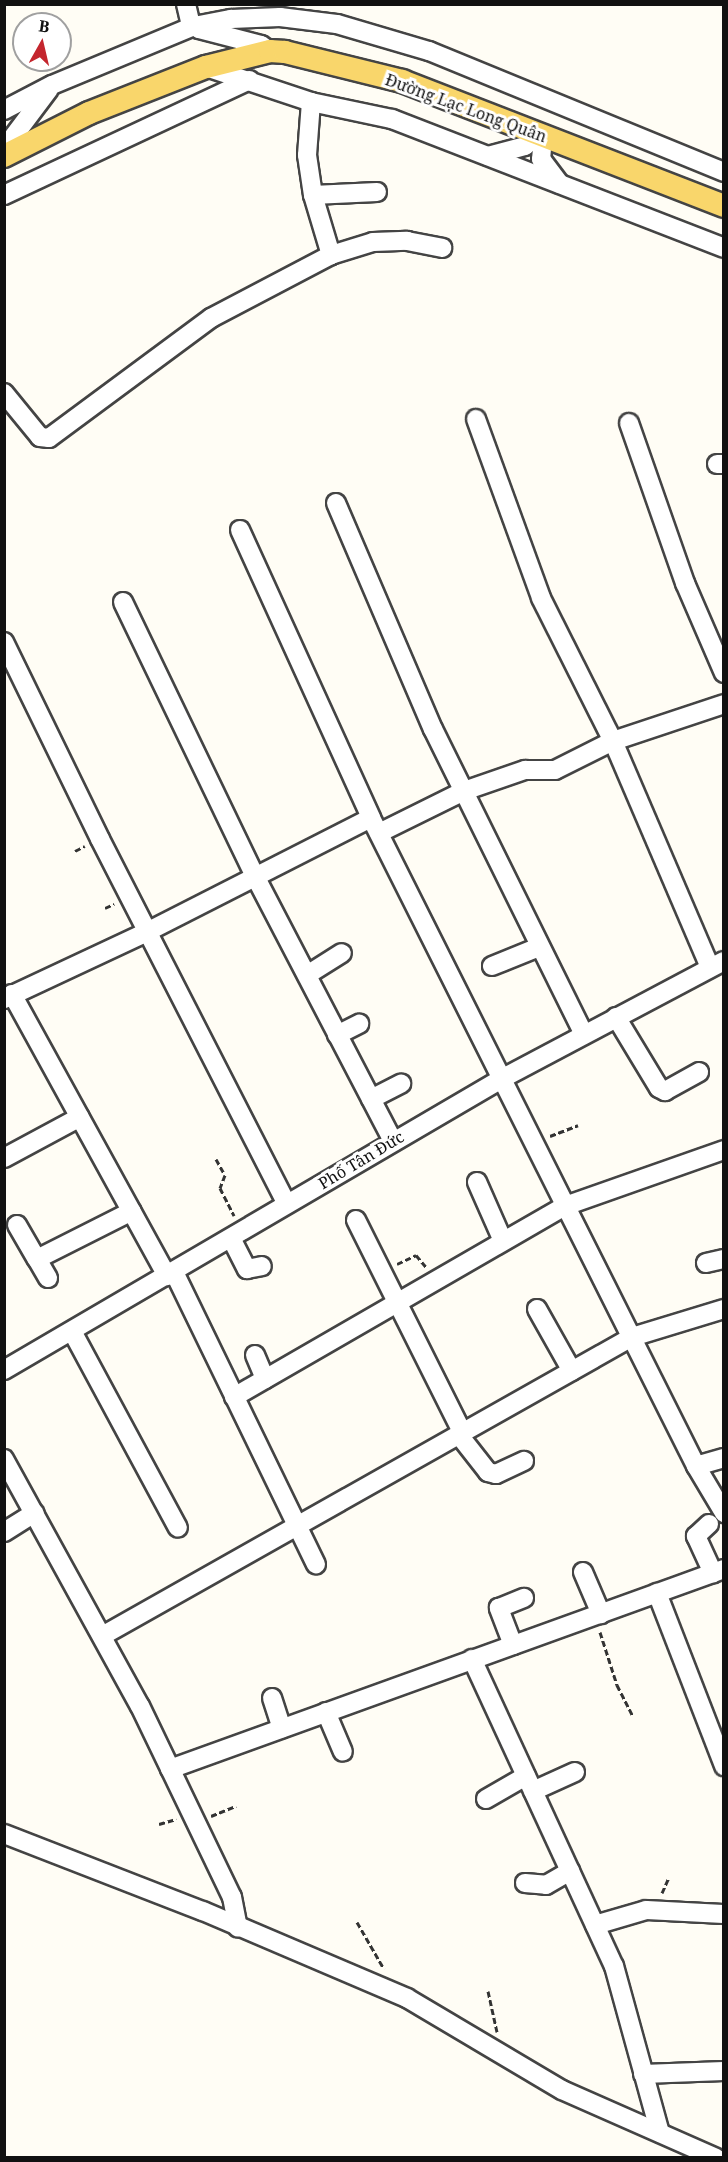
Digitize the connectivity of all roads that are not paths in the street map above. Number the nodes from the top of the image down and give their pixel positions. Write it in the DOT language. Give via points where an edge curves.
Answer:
graph roads {
  1 [pos="186,4"];
  2 [pos="194,26"];
  3 [pos="270,51"];
  4 [pos="206,67"];
  5 [pos="249,80"];
  6 [pos="52,85"];
  7 [pos="310,102"];
  8 [pos="4,110"];
  9 [pos="541,136"];
  10 [pos="4,149"];
  11 [pos="4,156"];
  12 [pos="488,156"];
  13 [pos="723,172"];
  14 [pos="563,188"];
  15 [pos="377,192"];
  16 [pos="4,195"];
  17 [pos="313,195"];
  18 [pos="723,206"];
  19 [pos="442,248"];
  20 [pos="723,248"];
  21 [pos="331,255"];
  22 [pos="4,393"];
  23 [pos="476,419"];
  24 [pos="629,423"];
  25 [pos="336,503"];
  26 [pos="240,531"];
  27 [pos="123,602"];
  28 [pos="4,642"];
  29 [pos="723,672"];
  30 [pos="723,704"];
  31 [pos="613,741"];
  32 [pos="464,791"];
  33 [pos="375,826"];
  34 [pos="256,878"];
  35 [pos="147,932"];
  36 [pos="539,947"];
  37 [pos="342,953"];
  38 [pos="717,964"];
  39 [pos="492,966"];
  40 [pos="307,975"];
  41 [pos="8,996"];
  42 [pos="616,1017"];
  43 [pos="359,1024"];
  44 [pos="584,1034"];
  45 [pos="338,1035"];
  46 [pos="699,1072"];
  47 [pos="503,1078"];
  48 [pos="401,1084"];
  49 [pos="371,1099"];
  50 [pos="80,1117"];
  51 [pos="393,1141"];
  52 [pos="723,1150"];
  53 [pos="4,1158"];
  54 [pos="477,1182"];
  55 [pos="287,1204"];
  56 [pos="565,1206"];
  57 [pos="132,1211"];
  58 [pos="356,1220"];
  59 [pos="17,1225"];
  60 [pos="237,1234"];
  61 [pos="503,1241"];
  62 [pos="37,1259"];
  63 [pos="262,1266"];
  64 [pos="171,1274"];
  65 [pos="48,1278"];
  66 [pos="398,1302"];
  67 [pos="537,1310"];
  68 [pos="723,1310"];
  69 [pos="73,1333"];
  70 [pos="632,1337"];
  71 [pos="255,1355"];
  72 [pos="4,1370"];
  73 [pos="572,1371"];
  74 [pos="265,1379"];
  75 [pos="234,1398"];
  76 [pos="460,1434"];
  77 [pos="723,1458"];
  78 [pos="4,1459"];
  79 [pos="524,1461"];
  80 [pos="696,1466"];
  81 [pos="34,1513"];
  82 [pos="716,1519"];
  83 [pos="7,1525"];
  84 [pos="178,1528"];
  85 [pos="300,1528"];
  86 [pos="316,1563"];
  87 [pos="718,1571"];
  88 [pos="583,1572"];
  89 [pos="657,1593"];
  90 [pos="524,1598"];
  91 [pos="598,1615"];
  92 [pos="102,1636"];
  93 [pos="513,1645"];
  94 [pos="472,1659"];
  95 [pos="272,1698"];
  96 [pos="326,1712"];
  97 [pos="282,1728"];
  98 [pos="343,1752"];
  99 [pos="723,1766"];
  100 [pos="170,1769"];
  101 [pos="575,1772"];
  102 [pos="529,1784"];
  103 [pos="486,1799"];
  104 [pos="4,1834"];
  105 [pos="570,1871"];
  106 [pos="525,1883"];
  107 [pos="723,1914"];
  108 [pos="595,1925"];
  109 [pos="238,1928"];
  110 [pos="723,2071"];
  111 [pos="643,2074"];
  112 [pos="660,2133"];
  113 [pos="717,2157"];
  1 -- 2 [label="street"];
  2 -- 3 [label="street"];
  2 -- 6 [label="street"];
  2 -- 13 [label="street" via="231,19 280,17 337,24 429,51"];
  3 -- 4 [label="main road, Đường Lạc Long Quân"];
  3 -- 9 [label="main road, Đường Lạc Long Quân" via="402,81"];
  4 -- 5 [label="street"];
  4 -- 11 [label="main road, Đường Lạc Long Quân" via="89,113"];
  5 -- 7 [label="street"];
  5 -- 16 [label="street"];
  6 -- 8 [label="street"];
  6 -- 10 [label="street"];
  7 -- 12 [label="street" via="392,119"];
  7 -- 17 [label="street" via="307,155"];
  9 -- 12 [label="street" via="525,146"];
  9 -- 14 [label="street" via="541,159"];
  9 -- 18 [label="main road, Đường Lạc Long Quân"];
  12 -- 14 [label="street"];
  14 -- 20 [label="street"];
  15 -- 17 [label="street"];
  17 -- 21 [label="street"];
  19 -- 21 [label="street" via="407,241 373,242"];
  21 -- 22 [label="street" via="211,318 49,438 40,437"];
  23 -- 31 [label="street" via="541,598"];
  24 -- 29 [label="street" via="685,583"];
  25 -- 32 [label="street" via="433,729"];
  26 -- 33 [label="street"];
  27 -- 34 [label="street"];
  28 -- 35 [label="street"];
  30 -- 31 [label="street"];
  31 -- 32 [label="street" via="555,770 525,770"];
  31 -- 38 [label="street"];
  32 -- 33 [label="street"];
  32 -- 36 [label="street"];
  33 -- 34 [label="street"];
  33 -- 47 [label="street"];
  34 -- 35 [label="street"];
  34 -- 40 [label="street"];
  35 -- 41 [label="street"];
  35 -- 55 [label="street"];
  36 -- 39 [label="street"];
  36 -- 44 [label="street"];
  37 -- 40 [label="street"];
  38 -- 42 [label="street, Phố Tân Đức"];
  40 -- 45 [label="street"];
  41 -- 50 [label="street"];
  42 -- 44 [label="street, Phố Tân Đức"];
  42 -- 46 [label="street" via="659,1088 665,1091"];
  43 -- 45 [label="street"];
  44 -- 47 [label="street, Phố Tân Đức"];
  45 -- 49 [label="street"];
  47 -- 51 [label="street, Phố Tân Đức"];
  47 -- 56 [label="street"];
  48 -- 49 [label="street"];
  49 -- 51 [label="street"];
  50 -- 53 [label="street"];
  50 -- 57 [label="street"];
  51 -- 55 [label="street, Phố Tân Đức"];
  52 -- 56 [label="street"];
  54 -- 61 [label="street"];
  55 -- 60 [label="street, Phố Tân Đức"];
  56 -- 61 [label="street"];
  56 -- 70 [label="street"];
  57 -- 62 [label="street"];
  57 -- 64 [label="street"];
  58 -- 66 [label="street"];
  59 -- 62 [label="street"];
  60 -- 63 [label="street" via="247,1269"];
  60 -- 64 [label="street, Phố Tân Đức"];
  61 -- 66 [label="street"];
  62 -- 65 [label="street"];
  64 -- 69 [label="street, Phố Tân Đức"];
  64 -- 75 [label="street"];
  66 -- 74 [label="street"];
  66 -- 76 [label="street"];
  67 -- 73 [label="street"];
  68 -- 70 [label="street"];
  69 -- 72 [label="street, Phố Tân Đức"];
  69 -- 84 [label="street"];
  70 -- 73 [label="street"];
  70 -- 80 [label="street"];
  71 -- 74 [label="street"];
  73 -- 76 [label="street"];
  74 -- 75 [label="street"];
  75 -- 85 [label="street"];
  76 -- 79 [label="street" via="488,1472 496,1474"];
  76 -- 85 [label="street"];
  77 -- 80 [label="street"];
  78 -- 81 [label="street"];
  80 -- 82 [label="street"];
  81 -- 83 [label="street"];
  81 -- 92 [label="street"];
  82 -- 87 [label="street" via="696,1536"];
  85 -- 86 [label="street"];
  85 -- 92 [label="street"];
  87 -- 89 [label="street"];
  88 -- 91 [label="street"];
  89 -- 91 [label="street"];
  89 -- 99 [label="street"];
  90 -- 93 [label="street" via="499,1608"];
  91 -- 93 [label="street"];
  92 -- 100 [label="street"];
  93 -- 94 [label="street"];
  94 -- 96 [label="street"];
  94 -- 102 [label="street"];
  95 -- 97 [label="street"];
  96 -- 97 [label="street"];
  96 -- 98 [label="street"];
  97 -- 100 [label="street"];
  100 -- 109 [label="street" via="232,1897"];
  101 -- 102 [label="street"];
  102 -- 103 [label="street"];
  102 -- 105 [label="street"];
  104 -- 109 [label="street"];
  105 -- 106 [label="street" via="546,1885"];
  105 -- 108 [label="street"];
  107 -- 108 [label="street" via="646,1910"];
  108 -- 111 [label="street" via="614,1966"];
  109 -- 112 [label="street" via="439,2014 562,2090"];
  110 -- 111 [label="street"];
  111 -- 112 [label="street"];
  112 -- 113 [label="street"];
}
